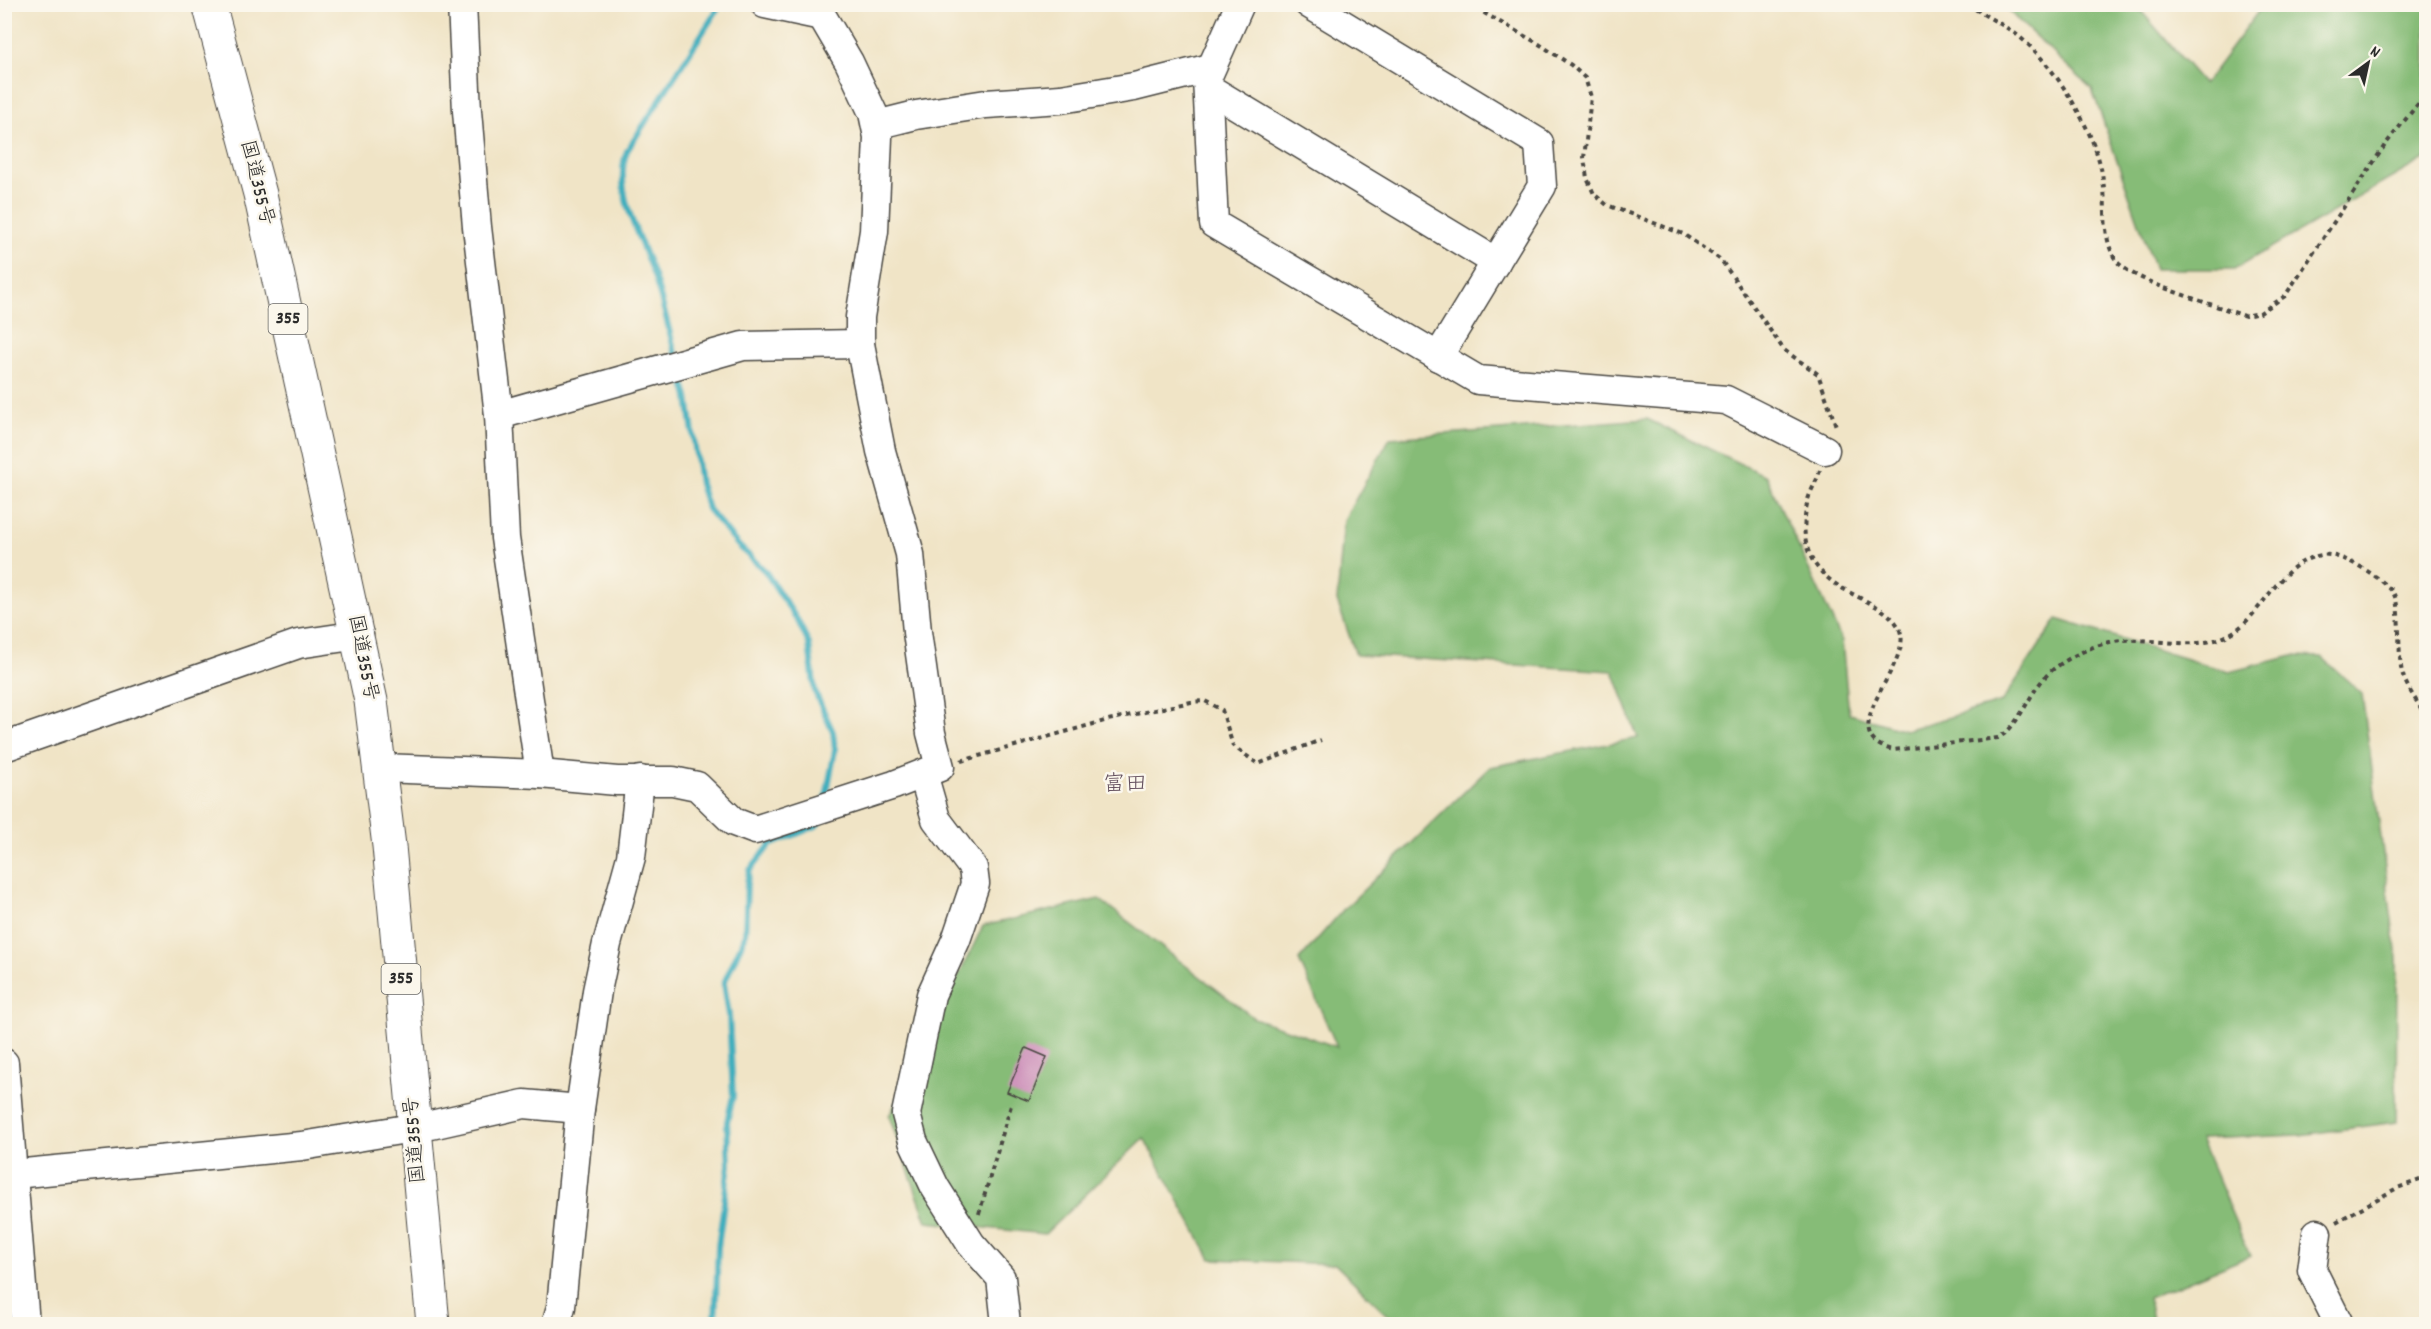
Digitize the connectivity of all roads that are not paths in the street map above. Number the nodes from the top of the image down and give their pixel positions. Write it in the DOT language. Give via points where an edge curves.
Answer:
graph roads {
  1 [pos="209,4"];
  2 [pos="462,4"];
  3 [pos="765,4"];
  4 [pos="1240,4"];
  5 [pos="1309,4"];
  6 [pos="1209,78"];
  7 [pos="876,125"];
  8 [pos="1496,262"];
  9 [pos="860,344"];
  10 [pos="1438,357"];
  11 [pos="498,416"];
  12 [pos="1825,450"];
  13 [pos="359,635"];
  14 [pos="4,747"];
  15 [pos="381,768"];
  16 [pos="931,770"];
  17 [pos="540,774"];
  18 [pos="640,780"];
  19 [pos="4,1063"];
  20 [pos="580,1109"];
  21 [pos="415,1128"];
  22 [pos="9,1174"];
  23 [pos="2317,1233"];
  24 [pos="24,1324"];
  25 [pos="433,1324"];
  26 [pos="556,1324"];
  27 [pos="1005,1324"];
  28 [pos="2339,1324"];
  1 -- 13 [label="highway, 国道355号 / 355" via="260,194"];
  2 -- 11 [label="street" via="476,216"];
  3 -- 7 [label="street" via="822,16 849,62"];
  4 -- 6 [label="street"];
  5 -- 8 [label="street" via="1539,143 1542,186"];
  6 -- 7 [label="street" via="1061,99 986,104"];
  6 -- 8 [label="street"];
  6 -- 10 [label="street" via="1214,224"];
  7 -- 9 [label="street" via="874,231 860,317"];
  8 -- 10 [label="street"];
  9 -- 11 [label="street" via="743,346"];
  9 -- 16 [label="street" via="881,451 910,554 931,733"];
  10 -- 12 [label="street" via="1478,380 1726,400"];
  11 -- 17 [label="street" via="511,591"];
  13 -- 14 [label="street" via="298,644"];
  13 -- 15 [label="highway, 国道355号 / 355"];
  15 -- 17 [label="street"];
  15 -- 21 [label="highway, 国道355号 / 355"];
  16 -- 18 [label="street" via="755,830 734,822 697,786"];
  16 -- 27 [label="street" via="936,819 973,868 975,884 969,908 931,995 906,1114 913,1141 935,1187 971,1244 1001,1278"];
  17 -- 18 [label="street"];
  18 -- 20 [label="street" via="632,857 607,944"];
  19 -- 22 [label="street"];
  20 -- 21 [label="street" via="524,1104"];
  20 -- 26 [label="street" via="561,1307"];
  21 -- 22 [label="street" via="302,1146"];
  21 -- 25 [label="highway, 国道355号 / 355"];
  22 -- 24 [label="street"];
  23 -- 28 [label="street" via="2312,1270"];
}
